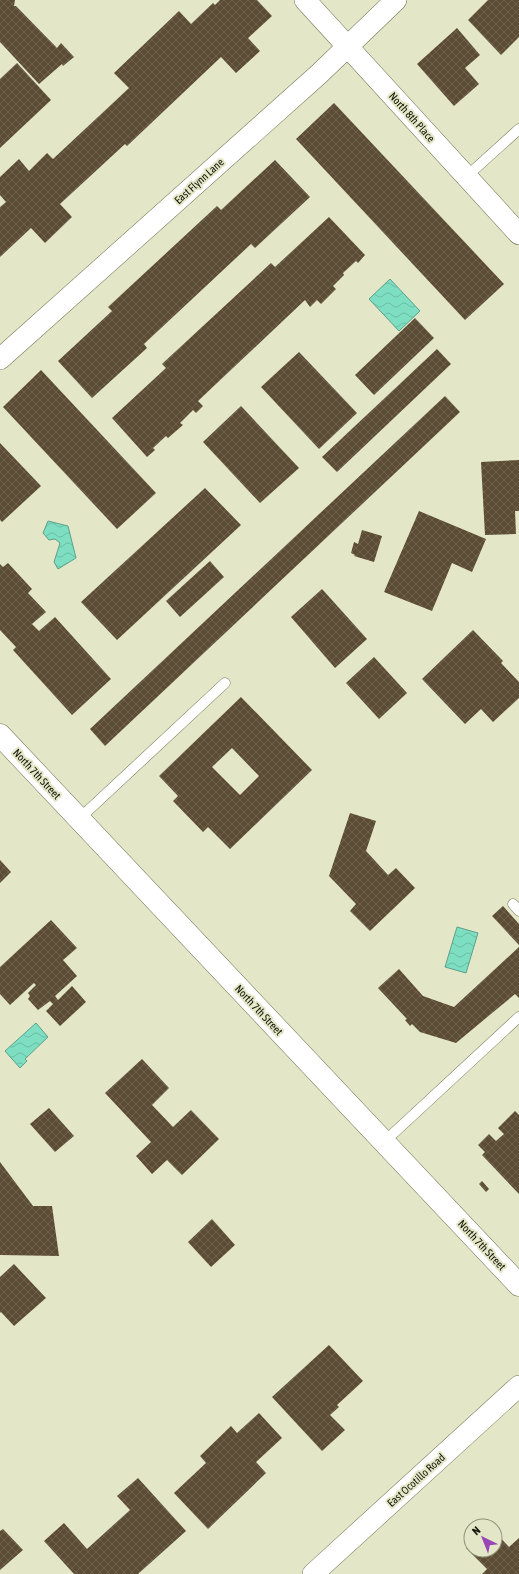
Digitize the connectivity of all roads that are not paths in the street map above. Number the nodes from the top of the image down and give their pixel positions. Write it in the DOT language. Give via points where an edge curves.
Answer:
graph roads {
  1 [pos="305,0"];
  2 [pos="396,0"];
  3 [pos="348,46"];
  4 [pos="519,129"];
  5 [pos="466,178"];
  6 [pos="519,234"];
  7 [pos="0,359"];
  8 [pos="225,684"];
  9 [pos="0,735"];
  10 [pos="79,819"];
  11 [pos="519,1018"];
  12 [pos="384,1142"];
  13 [pos="519,1284"];
  14 [pos="519,1386"];
  15 [pos="313,1574"];
  1 -- 3 [label="street, North 8th Place"];
  2 -- 3 [label="street, East Flynn Lane"];
  3 -- 5 [label="street, North 8th Place"];
  3 -- 7 [label="street, East Flynn Lane"];
  4 -- 5 [label="lane"];
  5 -- 6 [label="street, North 8th Place"];
  8 -- 10 [label="lane"];
  9 -- 10 [label="main road, North 7th Street"];
  10 -- 12 [label="main road, North 7th Street"];
  11 -- 12 [label="lane"];
  12 -- 13 [label="main road, North 7th Street"];
  14 -- 15 [label="street, East Ocotillo Road"];
}
